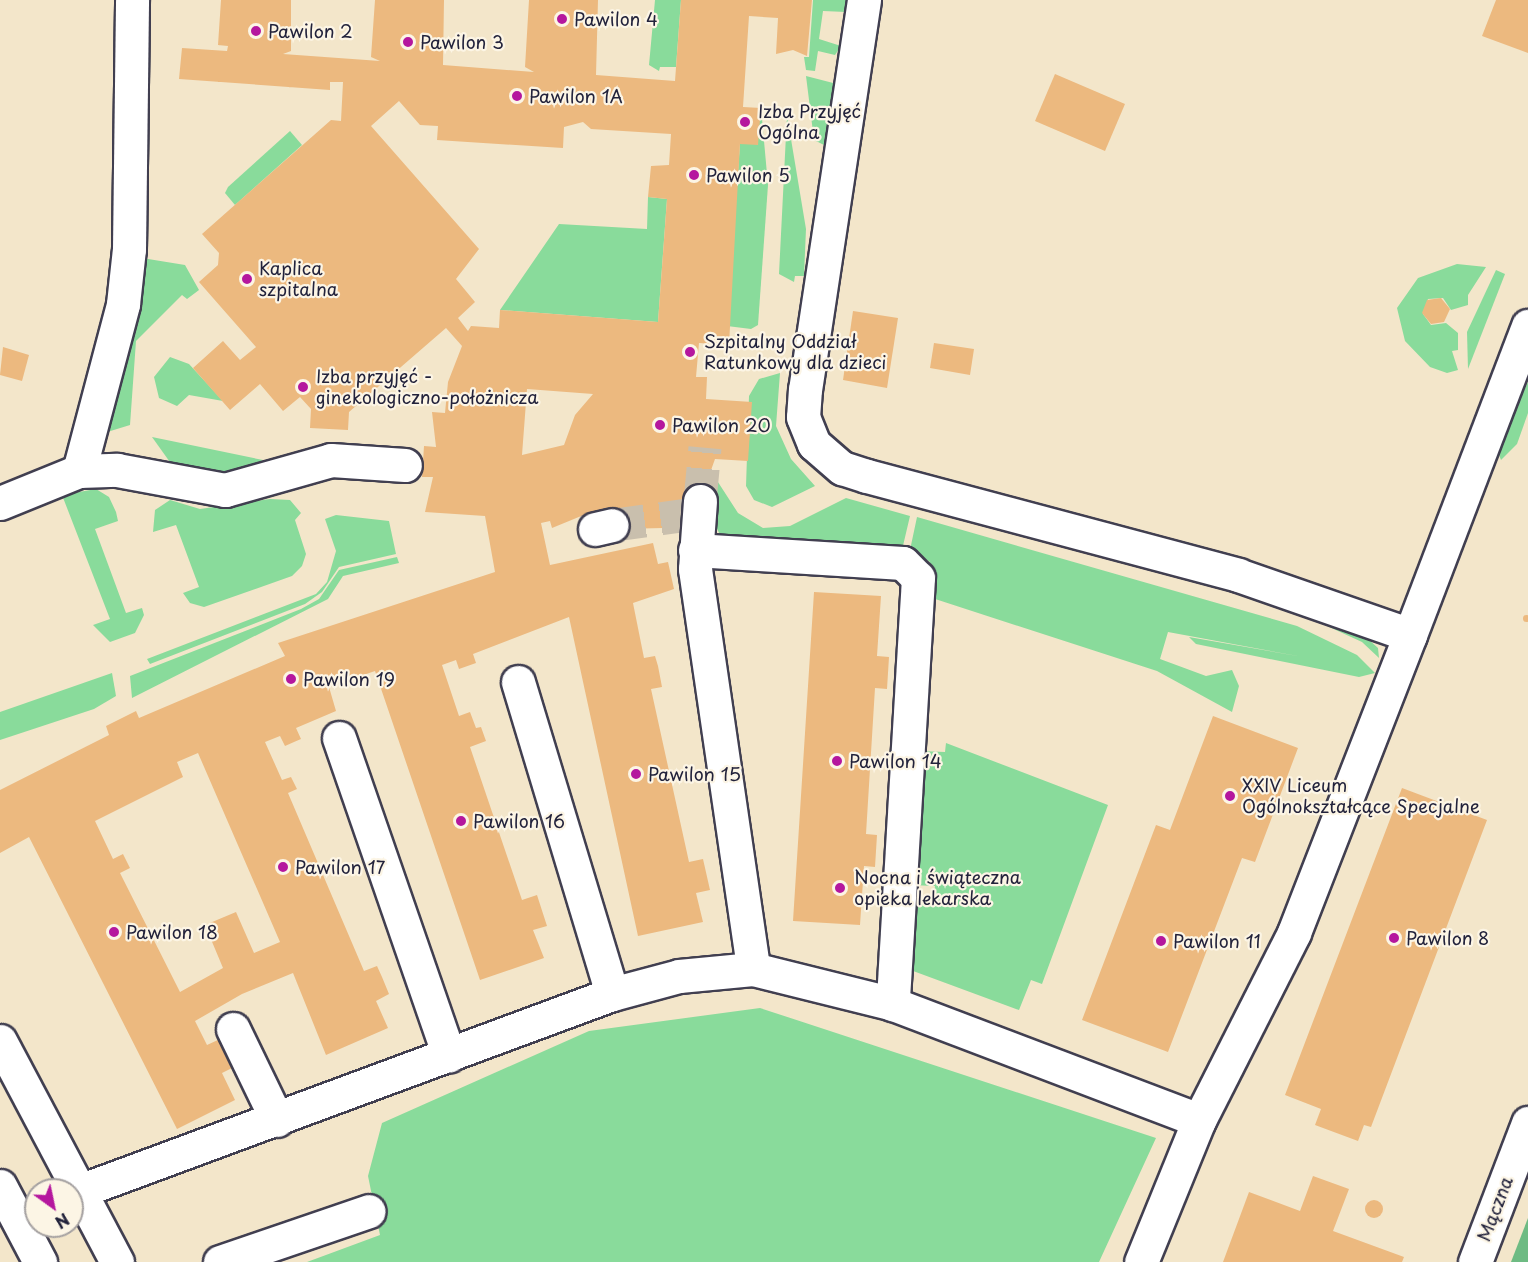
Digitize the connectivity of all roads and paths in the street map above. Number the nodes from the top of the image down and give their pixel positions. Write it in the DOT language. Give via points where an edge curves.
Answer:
graph roads {
  1 [pos="132,0"];
  2 [pos="864,0"];
  3 [pos="1528,326"];
  4 [pos="405,465"];
  5 [pos="79,471"];
  6 [pos="0,503"];
  7 [pos="694,510"];
  8 [pos="695,550"];
  9 [pos="1410,635"];
  10 [pos="518,682"];
  11 [pos="339,738"];
  12 [pos="753,969"];
  13 [pos="612,994"];
  14 [pos="893,1004"];
  15 [pos="233,1029"];
  16 [pos="0,1041"];
  17 [pos="449,1055"];
  18 [pos="277,1120"];
  19 [pos="1199,1120"];
  20 [pos="1528,1123"];
  21 [pos="70,1178"];
  22 [pos="0,1186"];
  23 [pos="84,1189"];
  24 [pos="84,1204"];
  25 [pos="369,1211"];
  26 [pos="40,1262"];
  27 [pos="117,1262"];
  28 [pos="220,1262"];
  29 [pos="1141,1262"];
  30 [pos="1475,1262"];
  1 -- 5 [label="street" via="129,249 123,304"];
  2 -- 9 [label="street" via="805,389 803,417 814,444 842,468 1238,575"];
  3 -- 9 [label="street"];
  4 -- 5 [label="street" via="331,460 225,490 117,470"];
  5 -- 6 [label="street"];
  7 -- 8 [label="street"];
  8 -- 12 [label="street"];
  8 -- 14 [label="street" via="903,563 918,578"];
  9 -- 19 [label="street" via="1294,933"];
  10 -- 13 [label="street"];
  11 -- 17 [label="street"];
  12 -- 13 [label="street" via="679,976"];
  12 -- 14 [label="street"];
  13 -- 17 [label="street"];
  14 -- 19 [label="street"];
  15 -- 18 [label="street"];
  16 -- 21 [label="street"];
  17 -- 18 [label="street"];
  18 -- 23 [label="street"];
  19 -- 29 [label="street"];
  20 -- 30 [label="street, Mączna"];
  22 -- 26 [label="street"];
  24 -- 27 [label="street"];
  25 -- 28 [label="street"];
}
